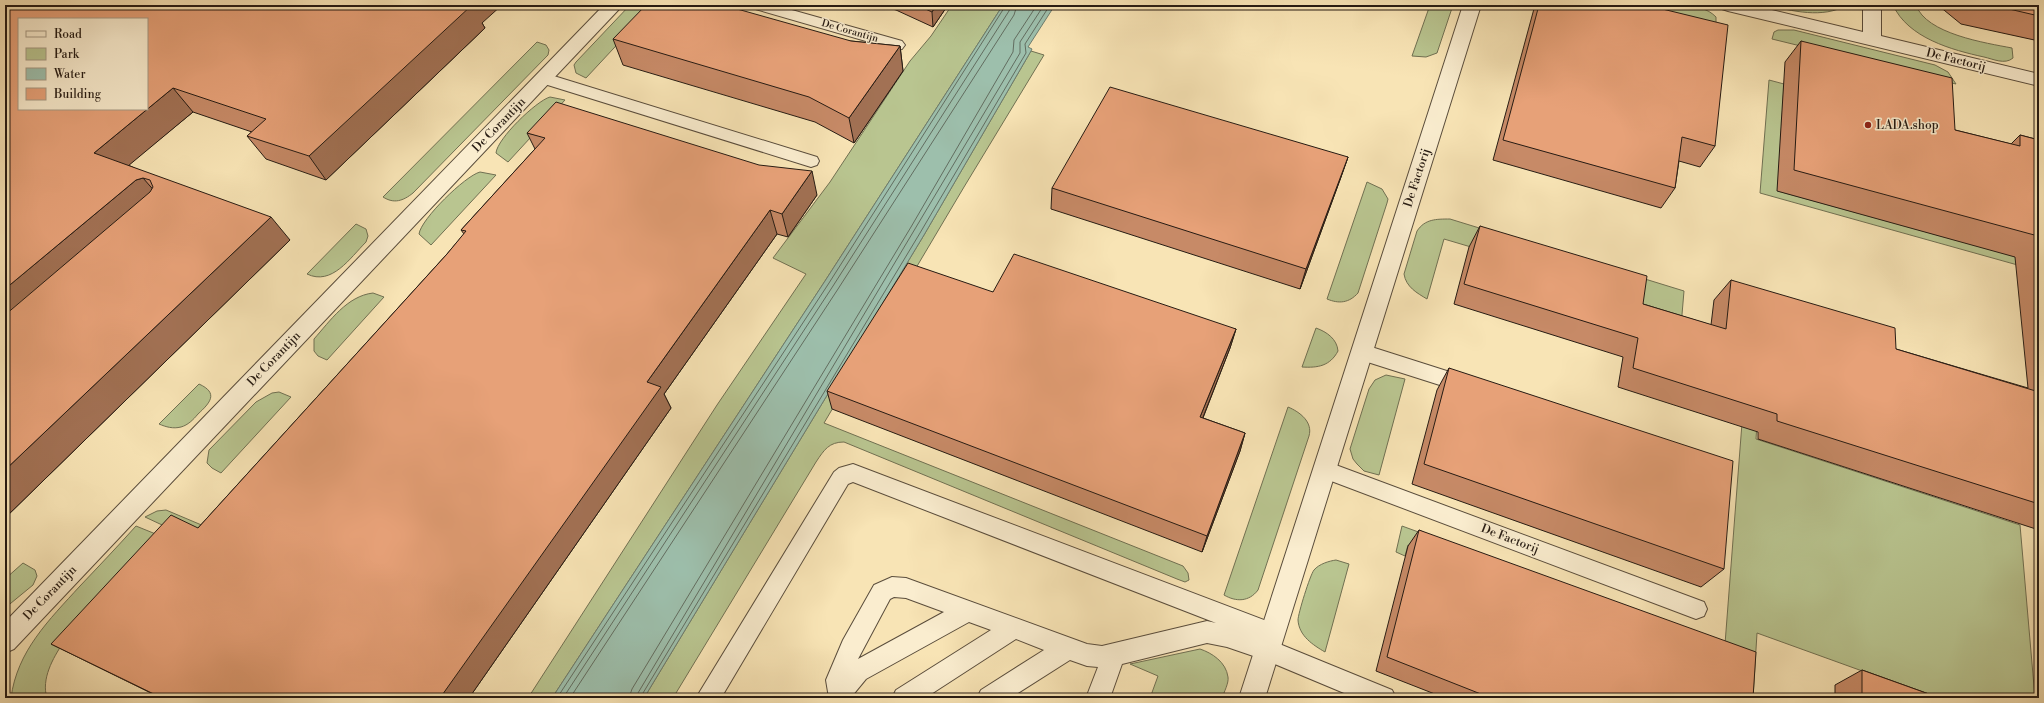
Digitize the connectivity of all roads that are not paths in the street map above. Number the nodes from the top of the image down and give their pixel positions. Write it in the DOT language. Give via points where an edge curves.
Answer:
graph roads {
  1 [pos="614,5"];
  2 [pos="757,5"];
  3 [pos="1472,5"];
  4 [pos="1728,5"];
  5 [pos="1872,5"];
  6 [pos="1872,40"];
  7 [pos="897,45"];
  8 [pos="544,78"];
  9 [pos="2039,80"];
  10 [pos="811,161"];
  11 [pos="1362,352"];
  12 [pos="1483,391"];
  13 [pos="1325,470"];
  14 [pos="1696,609"];
  15 [pos="968,611"];
  16 [pos="1014,628"];
  17 [pos="5,640"];
  18 [pos="1270,642"];
  19 [pos="1068,648"];
  20 [pos="1114,655"];
  21 [pos="840,696"];
  22 [pos="708,698"];
  23 [pos="904,698"];
  24 [pos="989,698"];
  25 [pos="1098,698"];
  26 [pos="1252,698"];
  27 [pos="1384,698"];
  1 -- 8 [label="street, De Corantijn"];
  2 -- 7 [label="lane, De Corantijn"];
  3 -- 11 [label="street, De Factorij"];
  4 -- 6 [label="street, De Factorij"];
  5 -- 6 [label="street"];
  6 -- 9 [label="street, De Factorij"];
  8 -- 10 [label="lane"];
  8 -- 17 [label="street, De Corantijn"];
  11 -- 12 [label="lane"];
  11 -- 13 [label="street, De Factorij"];
  13 -- 14 [label="lane, De Factorij"];
  13 -- 18 [label="street, De Factorij"];
  15 -- 16 [label="lane"];
  15 -- 21 [label="lane" via="858,671"];
  15 -- 21 [label="lane" via="906,588 892,587 882,592 851,648 837,680"];
  16 -- 19 [label="lane"];
  16 -- 23 [label="lane"];
  18 -- 20 [label="lane" via="1207,632"];
  18 -- 22 [label="lane" via="853,473 846,474 837,485"];
  18 -- 26 [label="street, De Factorij"];
  18 -- 27 [label="lane"];
  19 -- 20 [label="lane" via="1087,655"];
  19 -- 24 [label="lane"];
  20 -- 25 [label="lane"];
}
